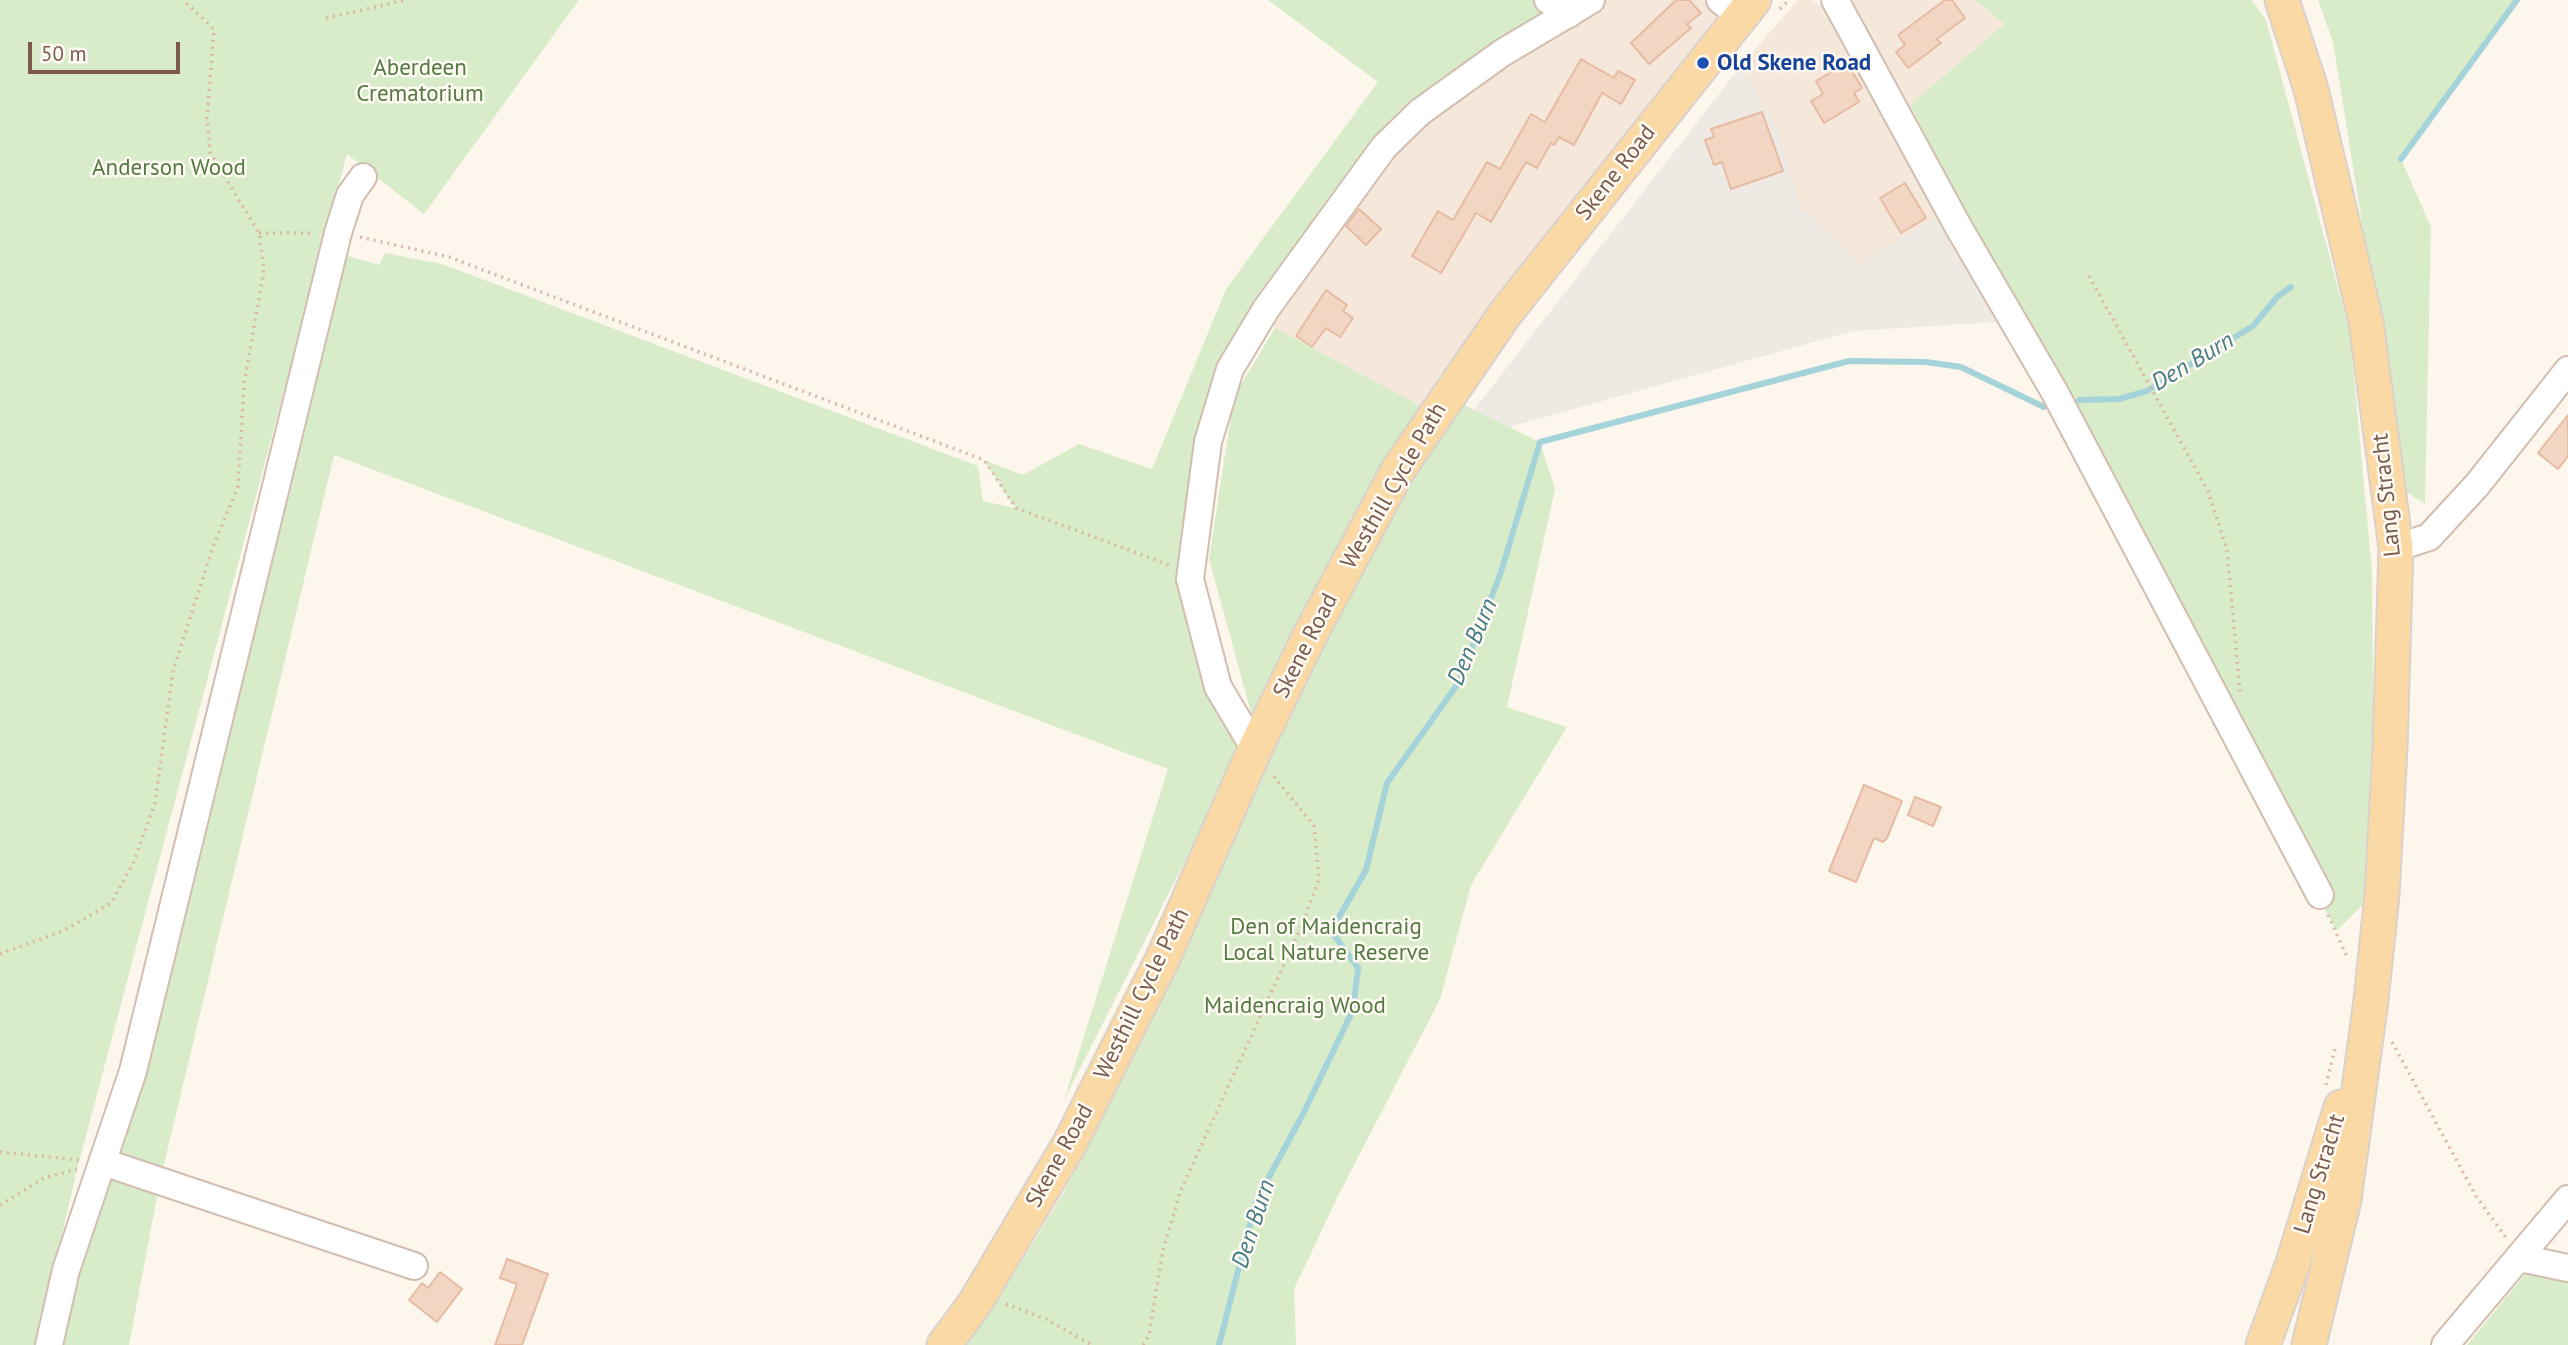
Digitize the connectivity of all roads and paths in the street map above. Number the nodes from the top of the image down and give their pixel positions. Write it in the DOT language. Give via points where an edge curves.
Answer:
graph roads {
  1 [pos="183,0"];
  2 [pos="406,0"];
  3 [pos="1788,0"];
  4 [pos="1835,0"];
  5 [pos="2282,0"];
  6 [pos="1569,5"];
  7 [pos="1749,7"];
  8 [pos="326,18"];
  9 [pos="363,177"];
  10 [pos="258,233"];
  11 [pos="338,233"];
  12 [pos="2089,276"];
  13 [pos="2568,370"];
  14 [pos="2396,548"];
  15 [pos="1191,573"];
  16 [pos="2240,692"];
  17 [pos="1260,758"];
  18 [pos="2320,895"];
  19 [pos="0,954"];
  20 [pos="2371,1000"];
  21 [pos="2385,1031"];
  22 [pos="0,1152"];
  23 [pos="103,1162"];
  24 [pos="2568,1199"];
  25 [pos="0,1205"];
  26 [pos="2520,1258"];
  27 [pos="414,1266"];
  28 [pos="2568,1268"];
  29 [pos="998,1300"];
  30 [pos="48,1345"];
  31 [pos="944,1345"];
  32 [pos="1092,1345"];
  33 [pos="1143,1345"];
  34 [pos="2263,1345"];
  35 [pos="2309,1345"];
  36 [pos="2445,1345"];
  1 -- 10 [label="path" via="214,29 207,117 210,152"];
  2 -- 8 [label="path"];
  3 -- 7 [label="path"];
  4 -- 18 [label="street" via="2054,391"];
  5 -- 14 [label="main road, Lang Stracht" via="2311,89 2366,322"];
  6 -- 15 [label="street" via="1420,112 1384,147 1266,309 1230,369 1208,442"];
  7 -- 17 [label="main road, Skene Road" via="1505,314 1398,470 1309,637"];
  9 -- 11 [label="street" via="350,195"];
  10 -- 11 [label="path"];
  10 -- 19 [label="path" via="264,270 244,384 238,486 173,671 155,803 133,864 111,903 63,931"];
  11 -- 15 [label="path" via="449,257 986,461 1016,508"];
  11 -- 23 [label="street" via="132,1071"];
  12 -- 16 [label="path" via="2208,491 2227,550"];
  13 -- 14 [label="street" via="2429,537"];
  14 -- 20 [label="main road, Lang Stracht" via="2383,869"];
  15 -- 17 [label="street" via="1219,687"];
  17 -- 31 [label="main road, Skene Road" via="1070,1143 975,1303"];
  17 -- 33 [label="path" via="1314,826 1319,879 1180,1192"];
  20 -- 34 [label="main road, Lang Stracht" via="2293,1263"];
  20 -- 35 [label="main road, Lang Stracht" via="2344,1200"];
  21 -- 26 [label="path" via="2476,1196"];
  22 -- 23 [label="path"];
  23 -- 25 [label="path" via="44,1178"];
  23 -- 27 [label="street"];
  23 -- 30 [label="street" via="66,1270"];
  24 -- 26 [label="street"];
  26 -- 28 [label="street"];
  26 -- 36 [label="street"];
  29 -- 32 [label="path" via="1046,1319"];
}
